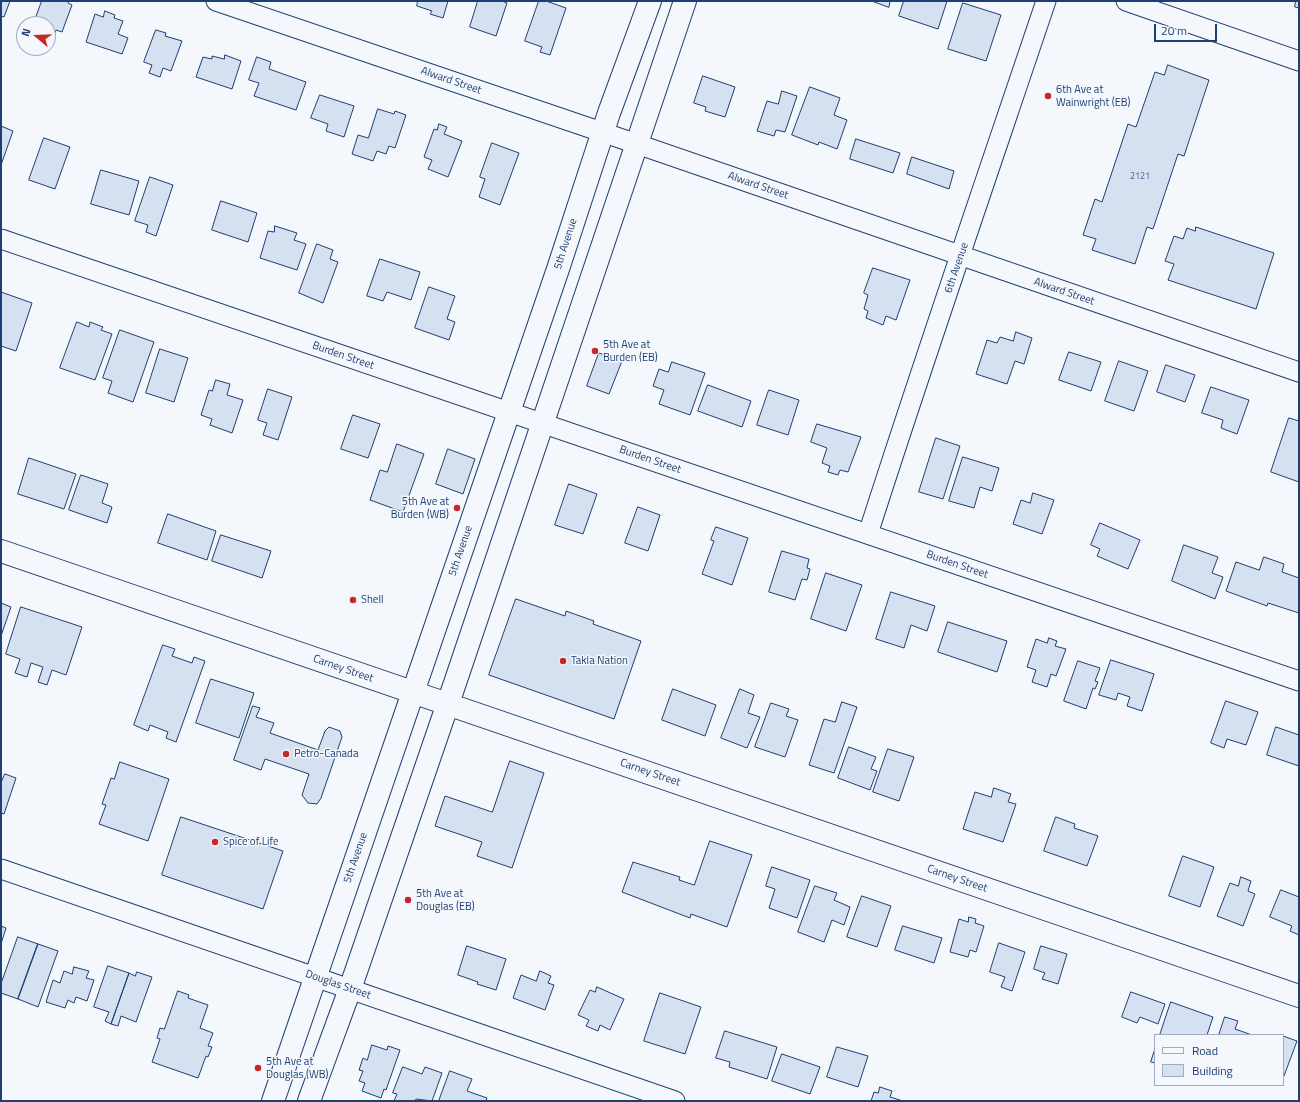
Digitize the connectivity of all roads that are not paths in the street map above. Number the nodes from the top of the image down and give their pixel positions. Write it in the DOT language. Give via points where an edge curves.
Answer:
graph roads {
  1 [pos="216,1"];
  2 [pos="650,1"];
  3 [pos="685,1"];
  4 [pos="1046,1"];
  5 [pos="1126,1"];
  6 [pos="1299,61"];
  7 [pos="603,132"];
  8 [pos="637,144"];
  9 [pos="1,240"];
  10 [pos="961,256"];
  11 [pos="1298,367"];
  12 [pos="509,412"];
  13 [pos="543,424"];
  14 [pos="868,534"];
  15 [pos="1,551"];
  16 [pos="1299,681"];
  17 [pos="413,692"];
  18 [pos="448,703"];
  19 [pos="1,869"];
  20 [pos="316,977"];
  21 [pos="350,989"];
  22 [pos="1299,996"];
  23 [pos="273,1101"];
  24 [pos="309,1101"];
  25 [pos="675,1101"];
  1 -- 7 [label="street, Alward Street"];
  2 -- 7 [label="main road, 5th Avenue"];
  3 -- 8 [label="main road"];
  4 -- 10 [label="street, 6th Avenue"];
  5 -- 6 [label="street"];
  7 -- 8 [label="street, Alward Street"];
  7 -- 12 [label="main road, 5th Avenue"];
  8 -- 10 [label="street, Alward Street"];
  8 -- 13 [label="main road"];
  9 -- 12 [label="street, Burden Street"];
  10 -- 11 [label="street, Alward Street"];
  10 -- 14 [label="street, 6th Avenue" via="914,390"];
  12 -- 13 [label="street, Burden Street"];
  12 -- 17 [label="main road, 5th Avenue"];
  13 -- 14 [label="street, Burden Street"];
  13 -- 18 [label="main road"];
  14 -- 16 [label="street, Burden Street"];
  15 -- 17 [label="main road, Carney Street"];
  17 -- 18 [label="main road, Carney Street"];
  17 -- 20 [label="main road, 5th Avenue"];
  18 -- 21 [label="main road"];
  18 -- 22 [label="main road, Carney Street"];
  19 -- 20 [label="street, Douglas Street"];
  20 -- 21 [label="street, Douglas Street"];
  20 -- 23 [label="main road, 5th Avenue"];
  21 -- 24 [label="main road"];
  21 -- 25 [label="street, Douglas Street"];
}
